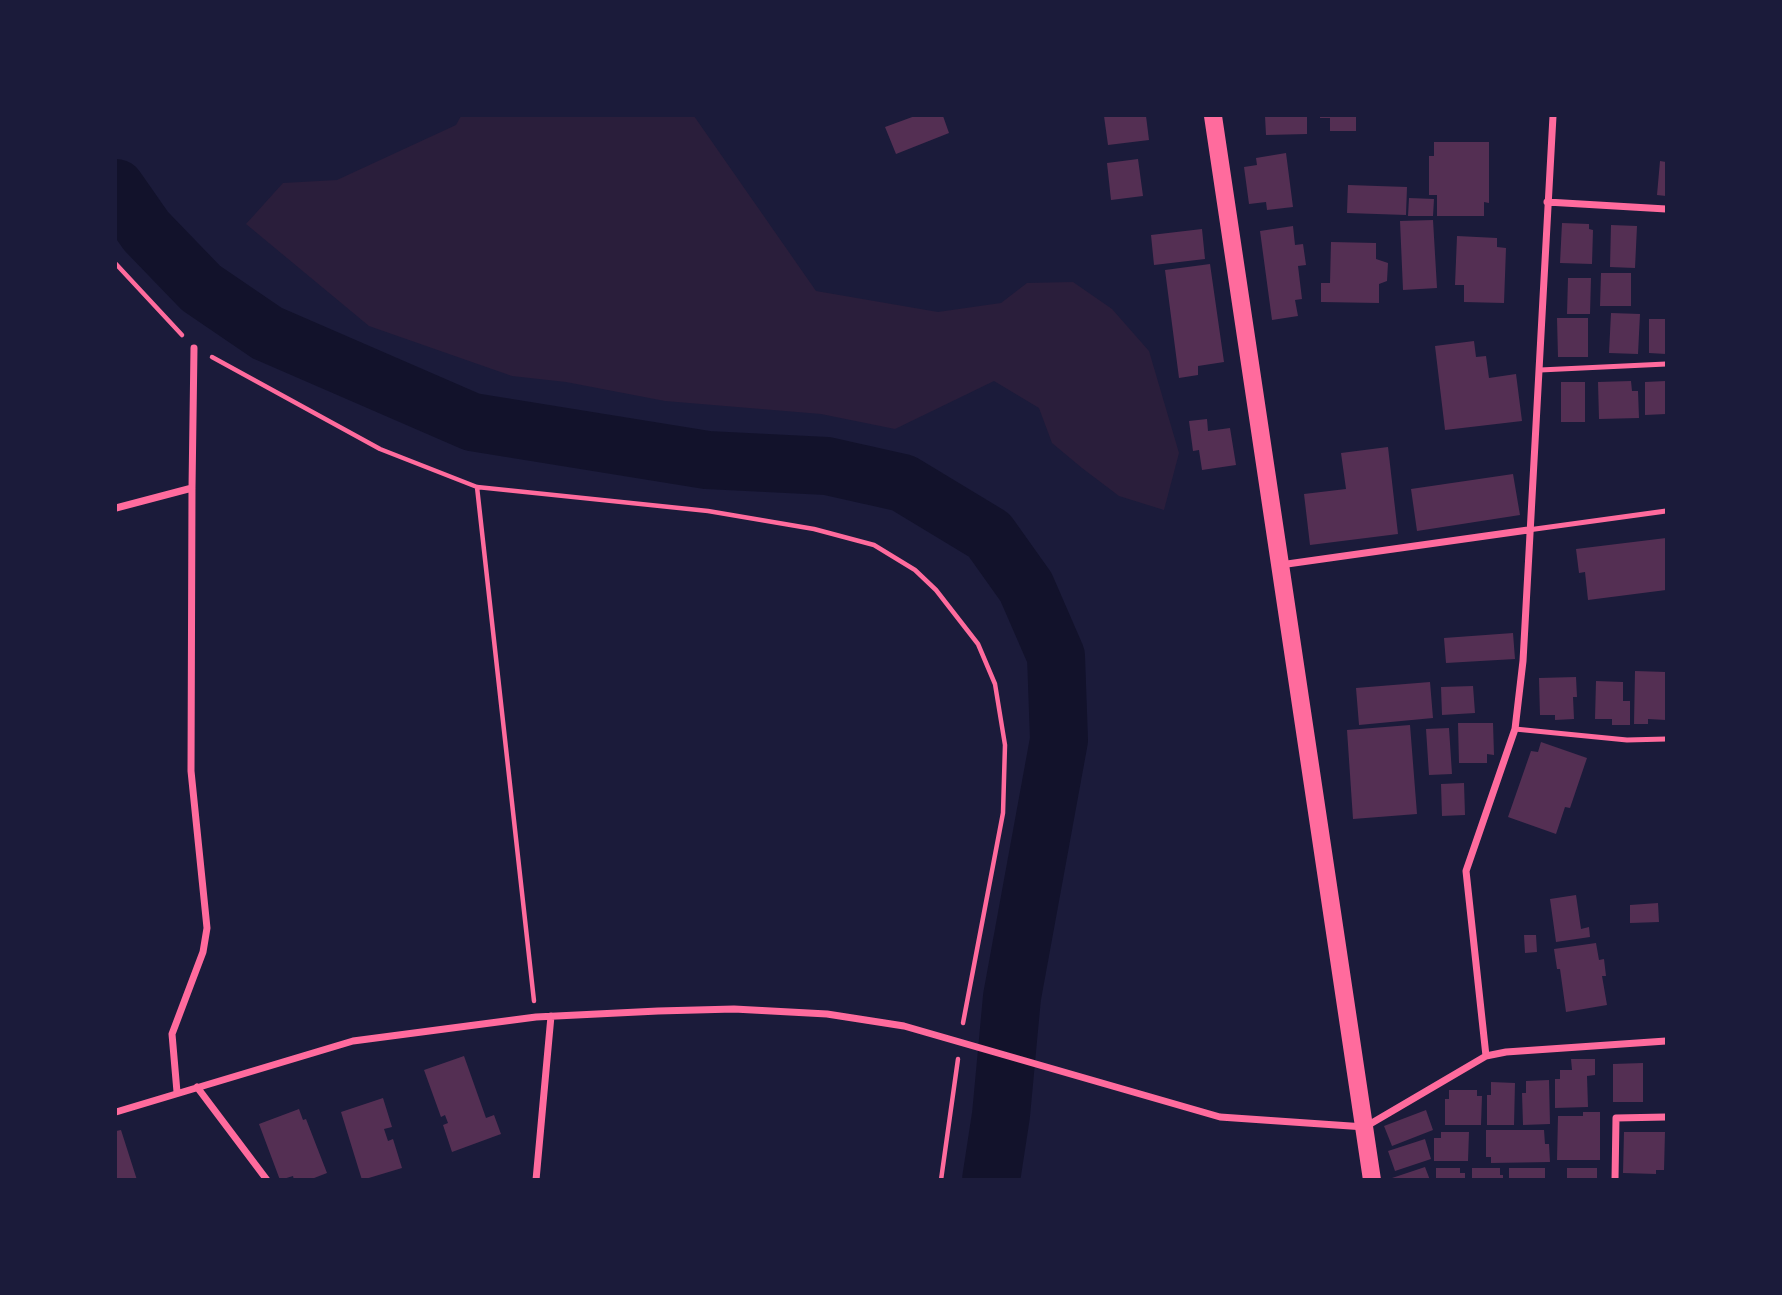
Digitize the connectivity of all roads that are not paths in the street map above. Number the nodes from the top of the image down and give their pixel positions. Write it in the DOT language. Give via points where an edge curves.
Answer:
graph roads {
  1 [pos="1213,116"];
  2 [pos="1553,116"];
  3 [pos="1547,202"];
  4 [pos="1667,209"];
  5 [pos="194,348"];
  6 [pos="1667,364"];
  7 [pos="1540,370"];
  8 [pos="191,488"];
  9 [pos="116,508"];
  10 [pos="1667,511"];
  11 [pos="1528,530"];
  12 [pos="1280,565"];
  13 [pos="1515,729"];
  14 [pos="1667,739"];
  15 [pos="551,1016"];
  16 [pos="1667,1041"];
  17 [pos="1486,1056"];
  18 [pos="197,1087"];
  19 [pos="177,1092"];
  20 [pos="116,1112"];
  21 [pos="1667,1117"];
  22 [pos="1365,1127"];
  23 [pos="267,1180"];
  24 [pos="536,1180"];
  25 [pos="1372,1180"];
  26 [pos="1615,1180"];
  1 -- 12 [label="main road"];
  2 -- 3 [label="street"];
  3 -- 4 [label="street"];
  3 -- 7 [label="street"];
  5 -- 8 [label="street"];
  6 -- 7 [label="lane"];
  7 -- 11 [label="street"];
  8 -- 9 [label="street"];
  8 -- 19 [label="street" via="191,771 206,928 203,952 172,1034"];
  10 -- 11 [label="lane"];
  11 -- 12 [label="street"];
  11 -- 13 [label="street" via="1523,661"];
  12 -- 22 [label="main road"];
  13 -- 14 [label="lane" via="1627,740"];
  13 -- 17 [label="street" via="1466,871"];
  15 -- 18 [label="street" via="353,1041"];
  15 -- 22 [label="street" via="734,1009 827,1014 904,1026 1220,1117"];
  15 -- 24 [label="street"];
  16 -- 17 [label="street"];
  17 -- 22 [label="street"];
  18 -- 19 [label="street"];
  18 -- 23 [label="street"];
  19 -- 20 [label="street"];
  21 -- 26 [label="street" via="1616,1118"];
  22 -- 25 [label="main road"];
}
